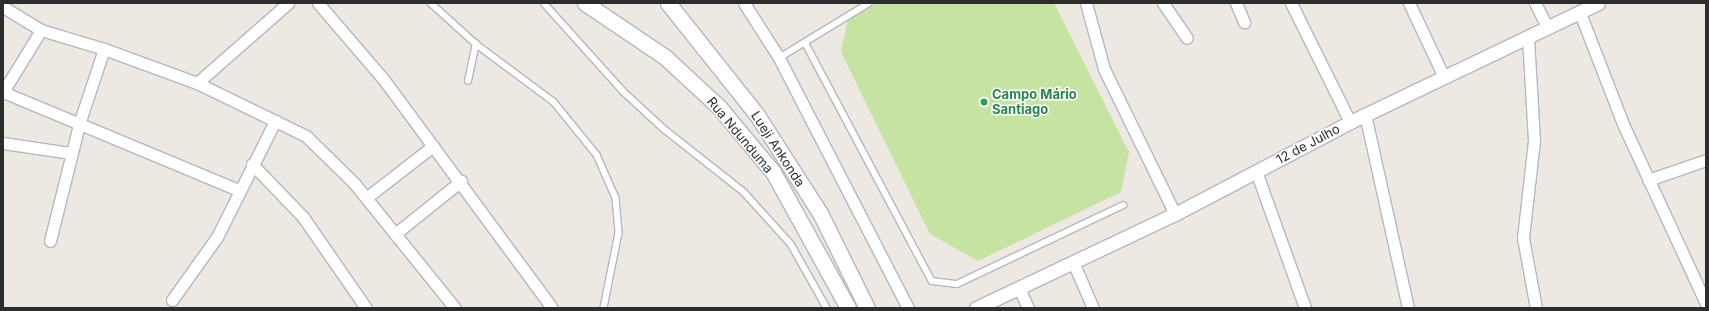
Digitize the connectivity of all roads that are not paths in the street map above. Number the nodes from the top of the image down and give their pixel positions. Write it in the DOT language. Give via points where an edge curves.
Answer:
graph roads {
  1 [pos="288,3"];
  2 [pos="318,3"];
  3 [pos="431,3"];
  4 [pos="544,3"];
  5 [pos="586,3"];
  6 [pos="607,3"];
  7 [pos="668,3"];
  8 [pos="868,3"];
  9 [pos="1086,3"];
  10 [pos="1163,3"];
  11 [pos="1236,3"];
  12 [pos="1291,3"];
  13 [pos="1409,3"];
  14 [pos="1535,3"];
  15 [pos="1598,3"];
  16 [pos="749,5"];
  17 [pos="3,6"];
  18 [pos="1580,13"];
  19 [pos="612,20"];
  20 [pos="1244,22"];
  21 [pos="1547,28"];
  22 [pos="41,30"];
  23 [pos="1528,37"];
  24 [pos="1187,38"];
  25 [pos="476,44"];
  26 [pos="806,44"];
  27 [pos="104,49"];
  28 [pos="779,58"];
  29 [pos="1444,77"];
  30 [pos="468,81"];
  31 [pos="197,83"];
  32 [pos="1365,114"];
  33 [pos="80,121"];
  34 [pos="275,121"];
  35 [pos="1350,122"];
  36 [pos="3,143"];
  37 [pos="433,146"];
  38 [pos="71,153"];
  39 [pos="1706,160"];
  40 [pos="252,164"];
  41 [pos="1256,172"];
  42 [pos="1648,180"];
  43 [pos="461,181"];
  44 [pos="239,190"];
  45 [pos="366,198"];
  46 [pos="1123,204"];
  47 [pos="1176,214"];
  48 [pos="395,234"];
  49 [pos="50,242"];
  50 [pos="1073,262"];
  51 [pos="1019,288"];
  52 [pos="172,300"];
  53 [pos="1706,304"];
  54 [pos="366,308"];
  55 [pos="455,308"];
  56 [pos="552,308"];
  57 [pos="604,308"];
  58 [pos="828,308"];
  59 [pos="848,308"];
  60 [pos="866,308"];
  61 [pos="908,308"];
  62 [pos="976,308"];
  63 [pos="1028,308"];
  64 [pos="1093,308"];
  65 [pos="1305,308"];
  66 [pos="1408,308"];
  67 [pos="1536,308"];
  1 -- 31 [label="street"];
  2 -- 37 [label="street" via="384,80"];
  3 -- 25 [label="lane"];
  4 -- 58 [label="lane" via="623,91 664,129 744,192 791,244"];
  5 -- 19 [label="main road, Rua Ndunduma"];
  6 -- 19 [label="main road"];
  7 -- 60 [label="main road, Lueji Ankonda" via="757,115 820,213"];
  8 -- 26 [label="lane"];
  9 -- 47 [label="street" via="1104,69"];
  10 -- 24 [label="street"];
  11 -- 20 [label="street"];
  12 -- 35 [label="street"];
  13 -- 29 [label="street"];
  14 -- 21 [label="street"];
  15 -- 18 [label="street, 12 de Julho"];
  16 -- 28 [label="street"];
  17 -- 22 [label="street"];
  18 -- 21 [label="street, 12 de Julho"];
  18 -- 42 [label="street"];
  19 -- 59 [label="main road, Rua Ndunduma" via="691,80 773,172"];
  21 -- 23 [label="street, 12 de Julho"];
  22 -- 27 [label="street"];
  22 -- 33 [label="street" via="3,92"];
  23 -- 29 [label="street, 12 de Julho"];
  23 -- 67 [label="street" via="1534,141 1523,238"];
  25 -- 30 [label="lane"];
  25 -- 57 [label="lane" via="564,112 597,155 616,198 619,233"];
  26 -- 28 [label="lane"];
  26 -- 46 [label="lane" via="932,281 957,284"];
  27 -- 31 [label="street"];
  27 -- 33 [label="street"];
  28 -- 61 [label="street"];
  29 -- 32 [label="street, 12 de Julho"];
  31 -- 34 [label="street"];
  32 -- 35 [label="street, 12 de Julho"];
  32 -- 66 [label="street"];
  33 -- 38 [label="street"];
  33 -- 44 [label="street"];
  34 -- 40 [label="street"];
  34 -- 45 [label="street" via="306,136"];
  35 -- 41 [label="street, 12 de Julho"];
  36 -- 38 [label="street"];
  37 -- 43 [label="street"];
  37 -- 45 [label="street"];
  38 -- 49 [label="street"];
  39 -- 42 [label="street"];
  40 -- 44 [label="street"];
  40 -- 54 [label="street" via="303,217"];
  41 -- 47 [label="street, 12 de Julho"];
  41 -- 65 [label="street"];
  42 -- 53 [label="street"];
  43 -- 48 [label="street"];
  43 -- 56 [label="street"];
  44 -- 52 [label="street" via="217,237"];
  45 -- 48 [label="street"];
  47 -- 50 [label="street, 12 de Julho"];
  48 -- 55 [label="street"];
  50 -- 51 [label="street, 12 de Julho"];
  50 -- 64 [label="street"];
  51 -- 62 [label="street, 12 de Julho"];
  51 -- 63 [label="street"];
}
